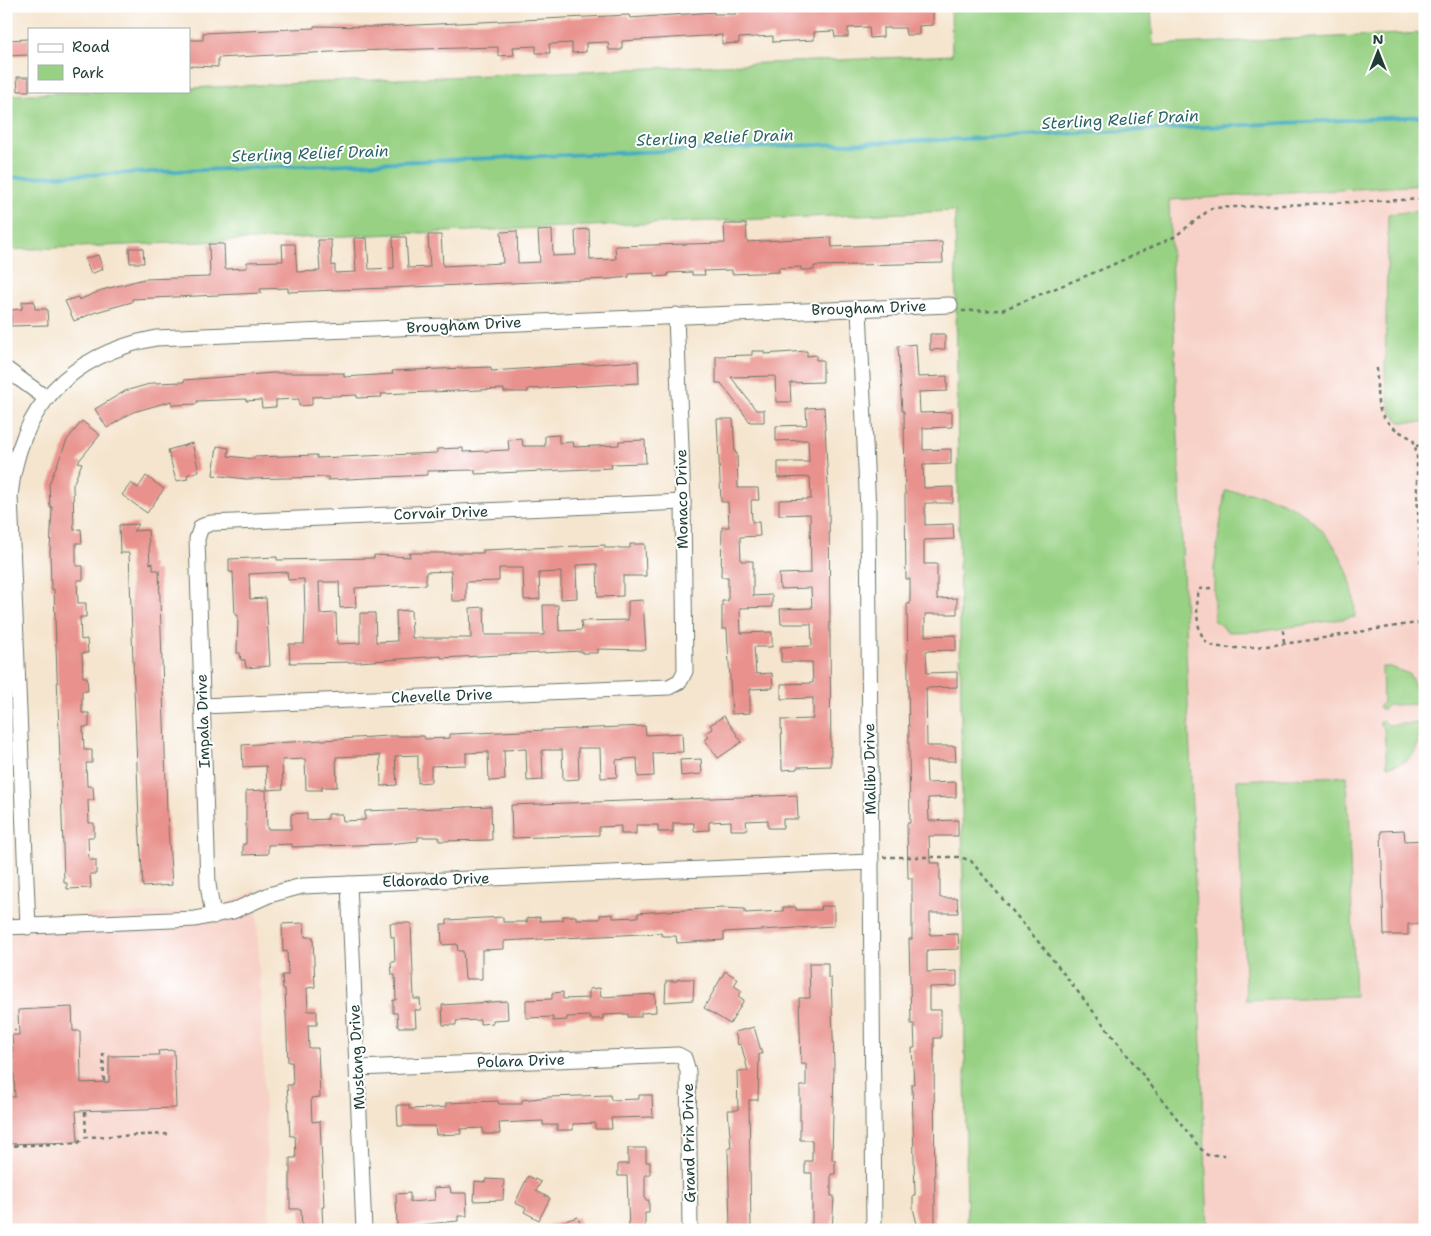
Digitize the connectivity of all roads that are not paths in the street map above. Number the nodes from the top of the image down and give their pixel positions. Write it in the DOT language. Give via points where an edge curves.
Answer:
graph roads {
  1 [pos="950,304"];
  2 [pos="859,309"];
  3 [pos="676,316"];
  4 [pos="6,369"];
  5 [pos="46,398"];
  6 [pos="683,502"];
  7 [pos="201,527"];
  8 [pos="680,681"];
  9 [pos="202,706"];
  10 [pos="875,859"];
  11 [pos="349,884"];
  12 [pos="214,916"];
  13 [pos="6,927"];
  14 [pos="28,927"];
  15 [pos="684,1058"];
  16 [pos="358,1068"];
  17 [pos="364,1230"];
  18 [pos="690,1230"];
  19 [pos="874,1230"];
  1 -- 2 [label="street, Brougham Drive"];
  2 -- 3 [label="street, Brougham Drive"];
  2 -- 10 [label="street, Malibu Drive" via="868,512"];
  3 -- 5 [label="street, Brougham Drive" via="156,338 99,355 68,375"];
  3 -- 6 [label="street, Monaco Drive"];
  4 -- 5 [label="street"];
  5 -- 14 [label="street, Brougham Drive" via="20,446 12,478 10,507"];
  6 -- 7 [label="street, Corvair Drive" via="211,523"];
  6 -- 8 [label="street, Monaco Drive" via="685,671"];
  7 -- 9 [label="street, Impala Drive" via="198,539"];
  8 -- 9 [label="street, Chevelle Drive" via="669,687"];
  9 -- 12 [label="street, Impala Drive" via="208,884"];
  10 -- 11 [label="street, Eldorado Drive"];
  10 -- 19 [label="street, Malibu Drive"];
  11 -- 12 [label="street, Eldorado Drive" via="287,889"];
  11 -- 16 [label="street, Mustang Drive"];
  12 -- 14 [label="street, Eldorado Drive"];
  13 -- 14 [label="street, Eldorado Drive"];
  15 -- 16 [label="street, Polara Drive" via="671,1054"];
  15 -- 18 [label="street, Grand Prix Drive" via="688,1071"];
  16 -- 17 [label="street, Mustang Drive"];
}
